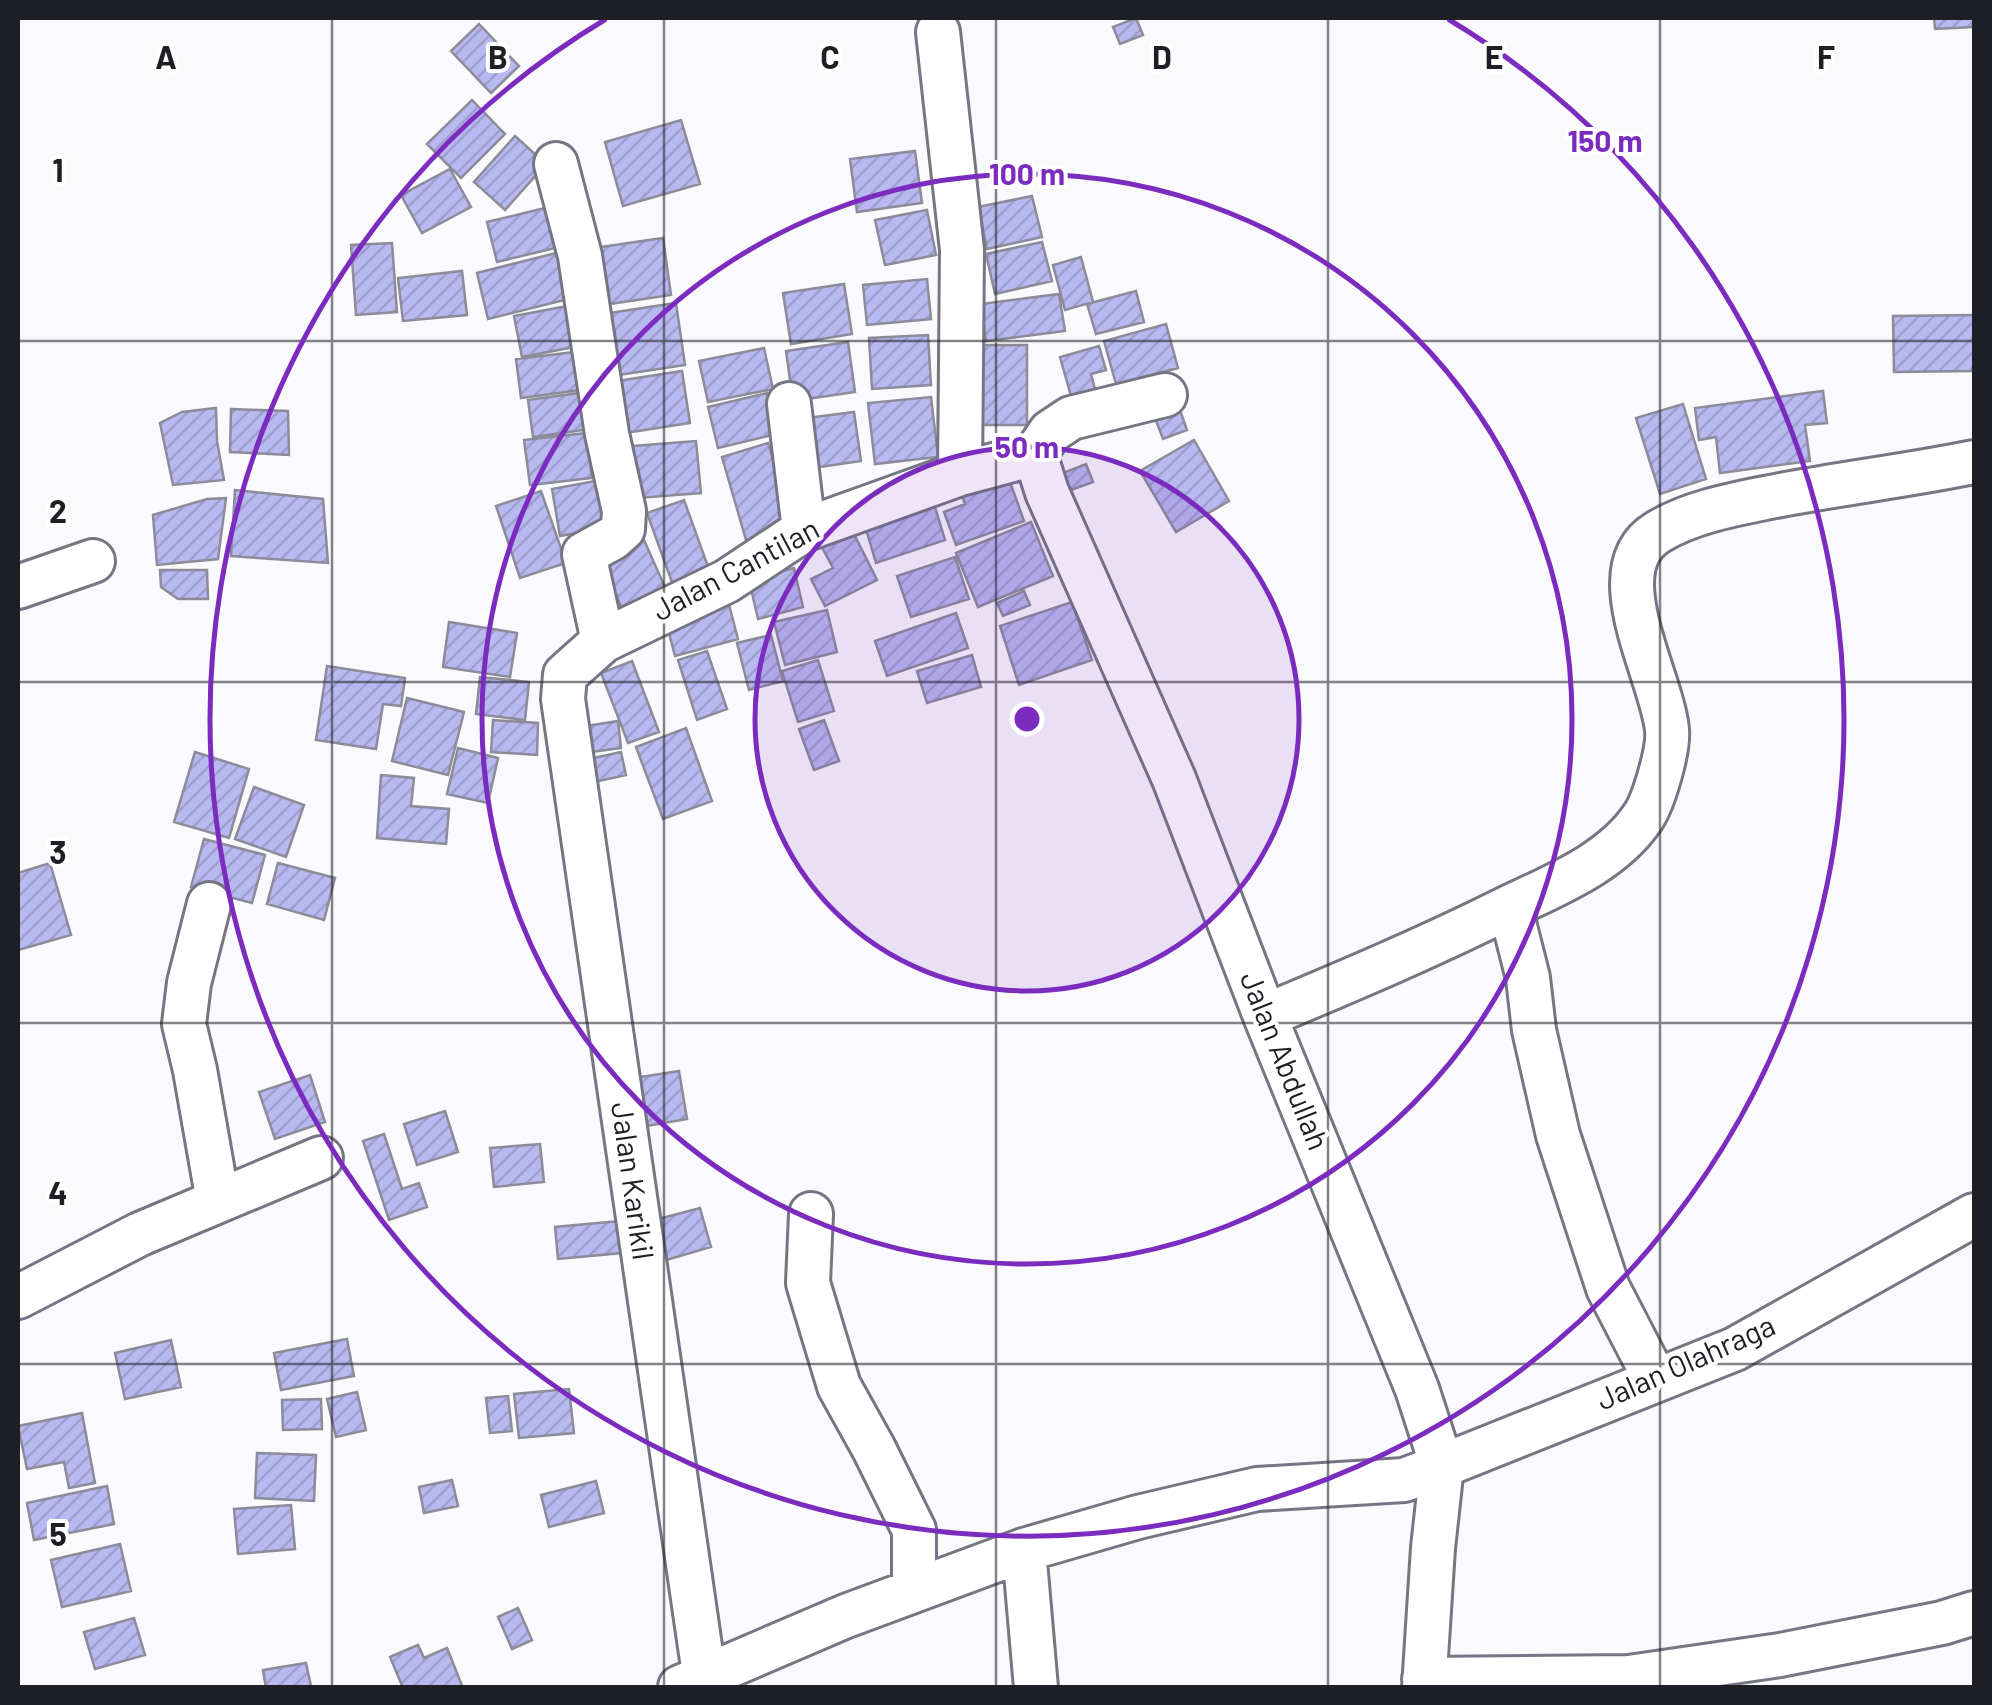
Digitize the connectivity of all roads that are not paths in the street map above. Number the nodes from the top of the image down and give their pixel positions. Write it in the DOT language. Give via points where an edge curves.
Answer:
graph roads {
  1 [pos="938,32"];
  2 [pos="556,164"];
  3 [pos="1166,395"];
  4 [pos="790,404"];
  5 [pos="1035,454"];
  6 [pos="1974,462"];
  7 [pos="960,474"];
  8 [pos="804,530"];
  9 [pos="93,561"];
  10 [pos="18,586"];
  11 [pos="603,641"];
  12 [pos="565,675"];
  13 [pos="209,904"];
  14 [pos="1510,907"];
  15 [pos="1264,1016"];
  16 [pos="321,1158"];
  17 [pos="218,1200"];
  18 [pos="811,1214"];
  19 [pos="1974,1215"];
  20 [pos="18,1297"];
  21 [pos="1655,1379"];
  22 [pos="1442,1466"];
  23 [pos="1024,1550"];
  24 [pos="914,1590"];
  25 [pos="1974,1613"];
  26 [pos="696,1684"];
  27 [pos="1424,1684"];
  28 [pos="1036,1688"];
  1 -- 7 [label="street" via="962,250"];
  2 -- 11 [label="street" via="580,256 624,511 623,529 584,554"];
  3 -- 5 [label="street" via="1071,418"];
  4 -- 8 [label="street"];
  5 -- 7 [label="street, Jalan Cantilan"];
  5 -- 15 [label="street, Jalan Abdullah" via="1174,779"];
  6 -- 14 [label="street" via="1722,507 1671,525 1641,545 1631,583 1636,619 1668,734 1647,812 1591,865"];
  7 -- 8 [label="street, Jalan Cantilan"];
  8 -- 11 [label="street, Jalan Cantilan" via="726,581"];
  9 -- 10 [label="street"];
  11 -- 12 [label="street, Jalan Cantilan"];
  12 -- 26 [label="street, Jalan Karikil" via="563,699"];
  13 -- 17 [label="street" via="184,1024"];
  14 -- 15 [label="street"];
  14 -- 21 [label="street" via="1558,1134 1608,1288"];
  15 -- 22 [label="street, Jalan Abdullah" via="1417,1389"];
  16 -- 17 [label="street"];
  17 -- 20 [label="street"];
  18 -- 24 [label="street" via="808,1282 838,1386 914,1530"];
  19 -- 21 [label="street, Jalan Olahraga" via="1735,1348"];
  21 -- 22 [label="street, Jalan Olahraga"];
  22 -- 23 [label="street, Jalan Olahraga" via="1404,1480 1257,1488"];
  22 -- 27 [label="street, Jalan Abdullah"];
  23 -- 24 [label="street, Jalan Olahraga"];
  23 -- 28 [label="street"];
  24 -- 26 [label="street, Jalan Olahraga"];
  25 -- 27 [label="street" via="1780,1655 1628,1677"];
}
